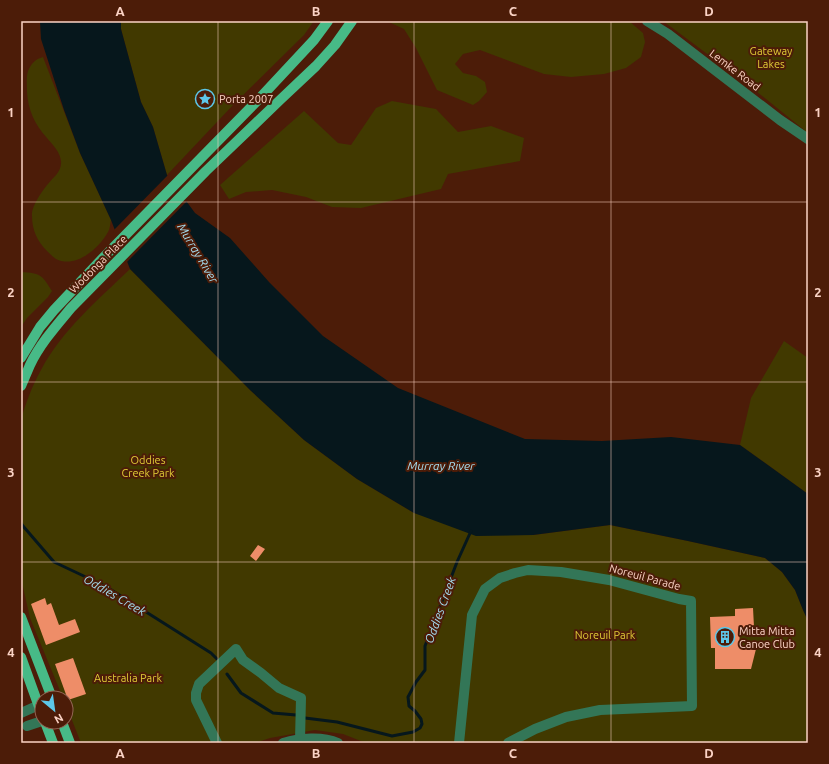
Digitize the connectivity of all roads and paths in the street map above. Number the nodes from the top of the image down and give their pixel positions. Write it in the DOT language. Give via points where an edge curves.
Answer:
graph roads {
  1 [pos="328,21"];
  2 [pos="352,21"];
  3 [pos="647,21"];
  4 [pos="808,139"];
  5 [pos="21,358"];
  6 [pos="21,386"];
  7 [pos="21,617"];
  8 [pos="21,657"];
  9 [pos="23,670"];
  10 [pos="49,690"];
  11 [pos="34,696"];
  12 [pos="34,711"];
  13 [pos="21,713"];
  14 [pos="34,724"];
  15 [pos="27,726"];
  16 [pos="47,730"];
  17 [pos="65,730"];
  18 [pos="300,740"];
  19 [pos="53,743"];
  20 [pos="70,743"];
  21 [pos="217,743"];
  22 [pos="284,743"];
  23 [pos="338,743"];
  24 [pos="459,743"];
  25 [pos="508,743"];
  1 -- 5 [label="main road, Wodonga Place" via="314,40 54,310"];
  2 -- 6 [label="main road, Wodonga Place" via="335,46 316,66 206,171 71,308 30,364"];
  3 -- 4 [label="street, Lemke Road"];
  7 -- 10 [label="main road"];
  8 -- 9 [label="main road"];
  9 -- 11 [label="main road"];
  12 -- 13 [label="street"];
  14 -- 15 [label="street"];
  16 -- 19 [label="main road"];
  17 -- 20 [label="main road"];
  18 -- 21 [label="street" via="301,698 279,688 243,660 236,649 199,684 196,693 196,700"];
  18 -- 22 [label="street"];
  18 -- 23 [label="street" via="322,739"];
  24 -- 25 [label="street, Noreuil Parade" via="472,615 485,588 500,578 528,570 561,572 609,580 691,601 692,706 600,710 580,714 534,729"];
}
